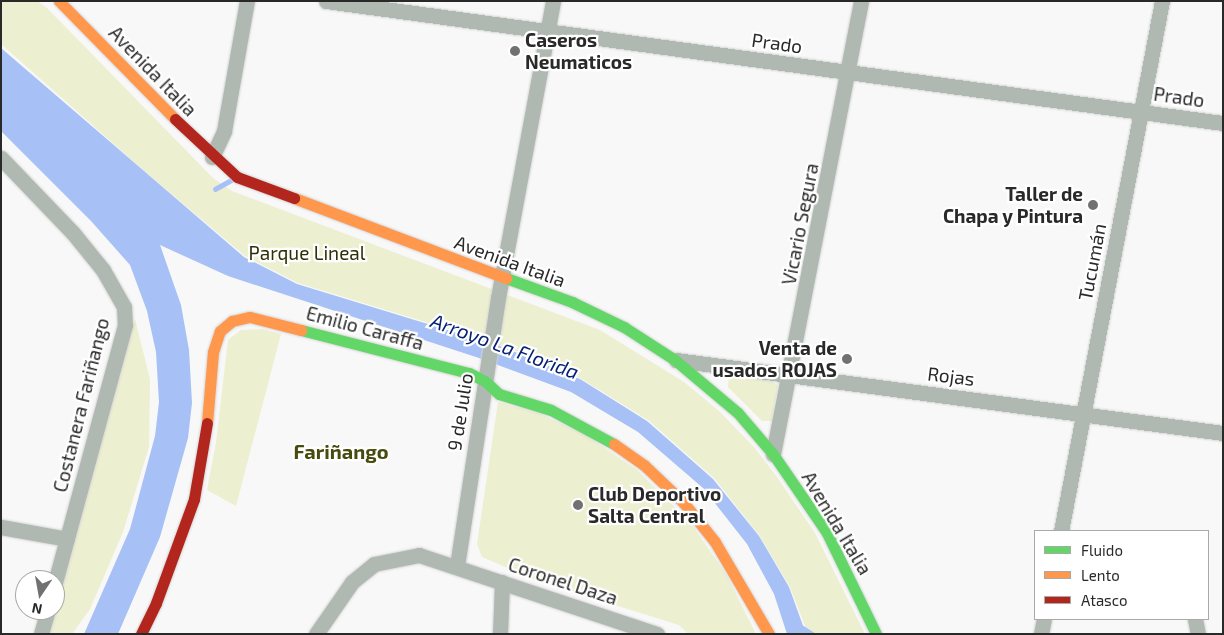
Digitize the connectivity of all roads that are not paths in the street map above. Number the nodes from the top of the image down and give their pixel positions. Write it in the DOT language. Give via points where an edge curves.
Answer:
graph roads {
  1 [pos="59,1"];
  2 [pos="247,1"];
  3 [pos="326,1"];
  4 [pos="553,1"];
  5 [pos="861,1"];
  6 [pos="1162,1"];
  7 [pos="547,31"];
  8 [pos="850,74"];
  9 [pos="1141,111"];
  10 [pos="1223,123"];
  11 [pos="212,157"];
  12 [pos="1,158"];
  13 [pos="502,276"];
  14 [pos="675,360"];
  15 [pos="791,376"];
  16 [pos="485,381"];
  17 [pos="1083,414"];
  18 [pos="1223,434"];
  19 [pos="773,454"];
  20 [pos="1,527"];
  21 [pos="1061,530"];
  22 [pos="67,539"];
  23 [pos="457,566"];
  24 [pos="59,570"];
  25 [pos="502,582"];
  26 [pos="45,620"];
  27 [pos="1044,620"];
  28 [pos="1195,620"];
  29 [pos="41,634"];
  30 [pos="140,634"];
  31 [pos="316,634"];
  32 [pos="500,634"];
  33 [pos="657,634"];
  34 [pos="769,634"];
  35 [pos="876,634"];
  36 [pos="1041,634"];
  37 [pos="1198,634"];
  1 -- 11 [label="main road, Avenida Italia"];
  2 -- 11 [label="street" via="224,131"];
  3 -- 7 [label="street, Prado"];
  4 -- 7 [label="street, 9 de Julio"];
  5 -- 8 [label="street, Vicario Segura"];
  6 -- 9 [label="street, Tucumán"];
  7 -- 8 [label="street, Prado"];
  7 -- 13 [label="street, 9 de Julio"];
  8 -- 9 [label="street, Prado"];
  8 -- 15 [label="street, Vicario Segura"];
  9 -- 10 [label="street, Prado"];
  9 -- 17 [label="street, Tucumán"];
  11 -- 13 [label="main road, Avenida Italia" via="254,186"];
  12 -- 22 [label="street, Costanera Fariñango" via="73,233 118,292 124,307 125,325"];
  13 -- 14 [label="main road, Avenida Italia" via="572,302 624,327"];
  13 -- 16 [label="street, 9 de Julio"];
  14 -- 15 [label="street, Rojas"];
  14 -- 19 [label="main road, Avenida Italia" via="738,413"];
  15 -- 17 [label="street, Rojas"];
  15 -- 19 [label="street, Vicario Segura"];
  16 -- 23 [label="street, 9 de Julio"];
  16 -- 30 [label="main road, Emilio Caraffa" via="469,373 275,322 250,317 232,321 220,331 213,352 204,452 194,499 156,603"];
  16 -- 34 [label="main road, Emilio Caraffa" via="498,394 572,420 644,465 683,502 715,542"];
  17 -- 18 [label="street, Rojas"];
  17 -- 21 [label="street, Tucumán"];
  19 -- 35 [label="main road, Avenida Italia" via="827,534"];
  20 -- 22 [label="street"];
  22 -- 24 [label="street, Costanera Fariñango"];
  23 -- 25 [label="street, Coronel Daza"];
  23 -- 31 [label="street" via="419,555 374,564 352,582"];
  25 -- 32 [label="street"];
  25 -- 33 [label="street, Coronel Daza"];
  26 -- 29 [label="street"];
  27 -- 36 [label="street"];
  28 -- 37 [label="street"];
}
